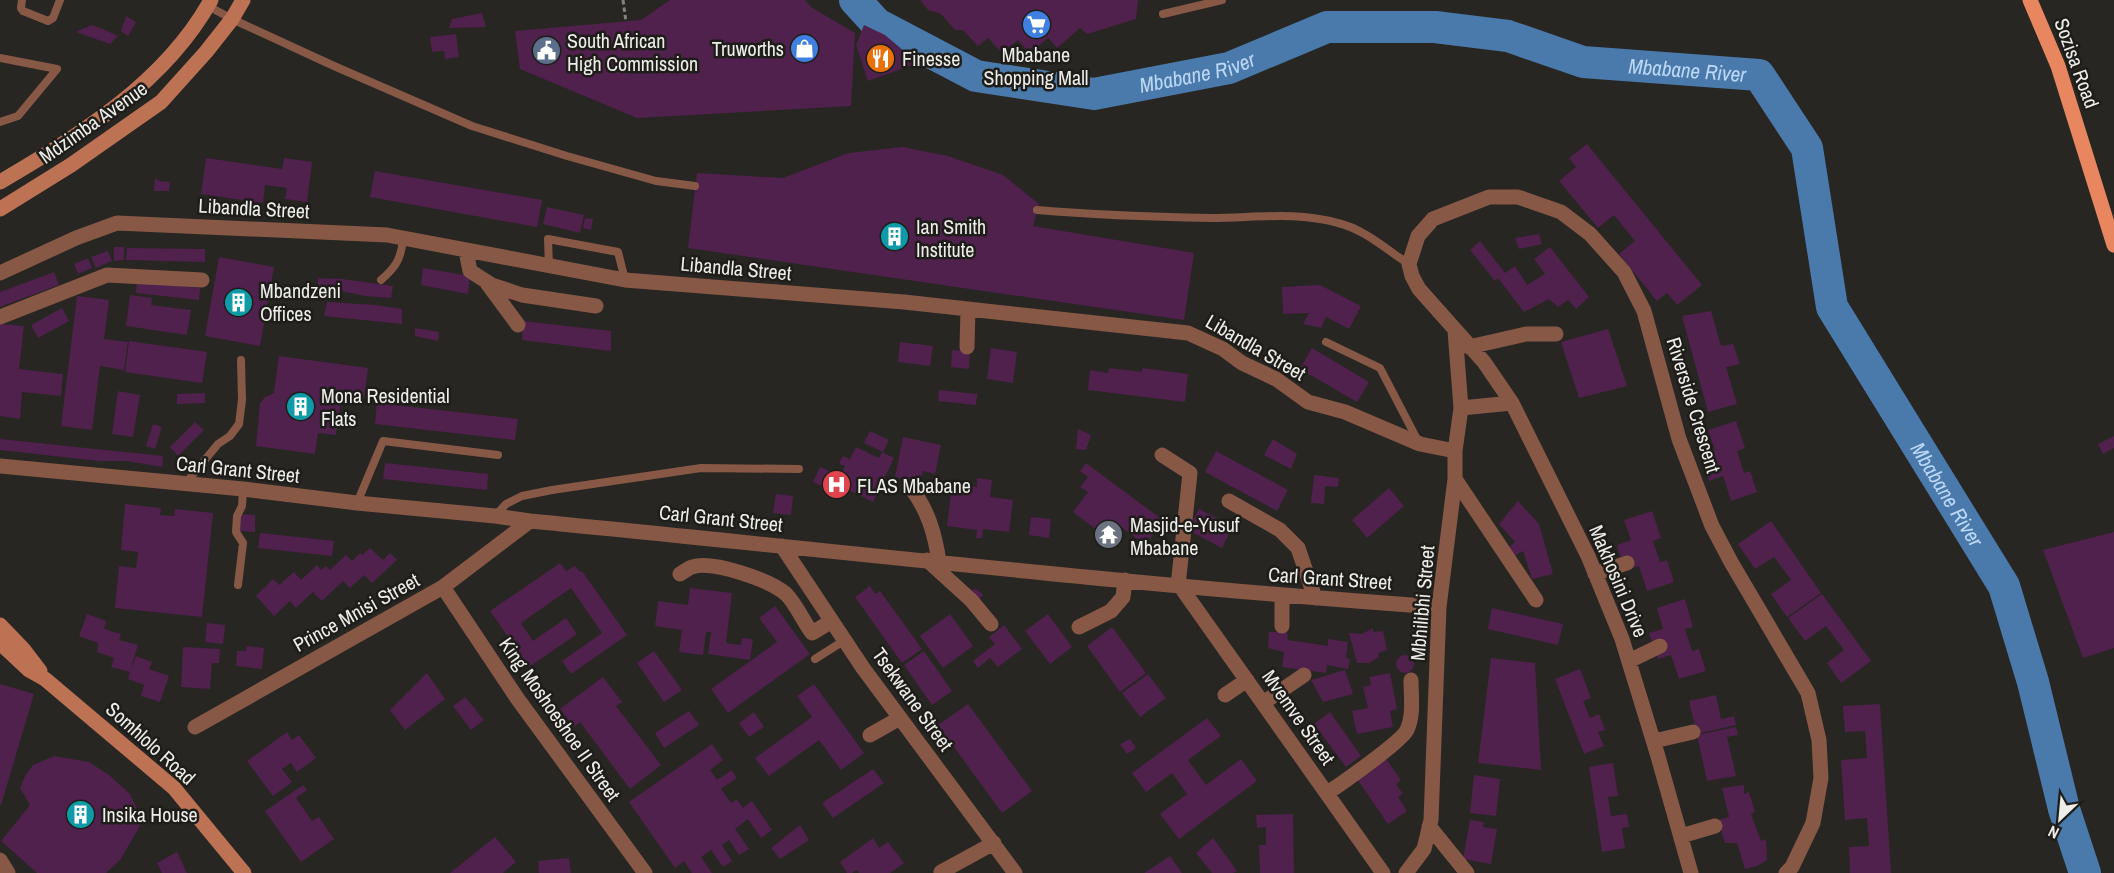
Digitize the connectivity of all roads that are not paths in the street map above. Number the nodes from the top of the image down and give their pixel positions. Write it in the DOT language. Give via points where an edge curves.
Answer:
graph roads {
  1 [pos="22,0"];
  2 [pos="60,0"];
  3 [pos="243,0"];
  4 [pos="1222,0"];
  5 [pos="2030,0"];
  6 [pos="210,3"];
  7 [pos="1163,14"];
  8 [pos="232,19"];
  9 [pos="0,58"];
  10 [pos="0,122"];
  11 [pos="0,182"];
  12 [pos="695,186"];
  13 [pos="0,209"];
  14 [pos="1037,210"];
  15 [pos="403,239"];
  16 [pos="2114,245"];
  17 [pos="466,251"];
  18 [pos="1409,264"];
  19 [pos="549,267"];
  20 [pos="0,273"];
  21 [pos="202,280"];
  22 [pos="381,280"];
  23 [pos="485,280"];
  24 [pos="625,280"];
  25 [pos="596,306"];
  26 [pos="968,309"];
  27 [pos="0,317"];
  28 [pos="518,325"];
  29 [pos="1455,331"];
  30 [pos="1556,334"];
  31 [pos="1326,342"];
  32 [pos="967,347"];
  33 [pos="1469,347"];
  34 [pos="241,360"];
  35 [pos="1512,403"];
  36 [pos="1461,408"];
  37 [pos="1420,444"];
  38 [pos="1455,451"];
  39 [pos="498,455"];
  40 [pos="1162,455"];
  41 [pos="0,466"];
  42 [pos="799,469"];
  43 [pos="1455,479"];
  44 [pos="185,484"];
  45 [pos="911,488"];
  46 [pos="243,489"];
  47 [pos="1229,501"];
  48 [pos="357,503"];
  49 [pos="495,516"];
  50 [pos="530,521"];
  51 [pos="783,546"];
  52 [pos="933,561"];
  53 [pos="1627,563"];
  54 [pos="680,574"];
  55 [pos="1595,574"];
  56 [pos="1125,580"];
  57 [pos="238,585"];
  58 [pos="1179,586"];
  59 [pos="443,587"];
  60 [pos="1282,596"];
  61 [pos="1315,598"];
  62 [pos="1536,600"];
  63 [pos="1439,607"];
  64 [pos="832,621"];
  65 [pos="991,624"];
  66 [pos="0,625"];
  67 [pos="1282,626"];
  68 [pos="1079,627"];
  69 [pos="845,640"];
  70 [pos="0,643"];
  71 [pos="1660,646"];
  72 [pos="815,659"];
  73 [pos="1629,661"];
  74 [pos="1304,675"];
  75 [pos="45,679"];
  76 [pos="1247,680"];
  77 [pos="1411,680"];
  78 [pos="1225,695"];
  79 [pos="1263,703"];
  80 [pos="900,718"];
  81 [pos="195,727"];
  82 [pos="1693,732"];
  83 [pos="870,735"];
  84 [pos="1654,741"];
  85 [pos="1327,793"];
  86 [pos="1429,826"];
  87 [pos="1715,826"];
  88 [pos="1681,836"];
  89 [pos="994,843"];
  90 [pos="0,860"];
  91 [pos="941,872"];
  92 [pos="8,873"];
  93 [pos="244,873"];
  94 [pos="645,873"];
  95 [pos="1015,873"];
  96 [pos="1383,873"];
  97 [pos="1406,873"];
  98 [pos="1467,873"];
  99 [pos="1691,873"];
  100 [pos="1785,873"];
  1 -- 2 [label="lane" via="23,11 48,21"];
  3 -- 8 [label="main road, Mdzimba Avenue"];
  4 -- 7 [label="lane"];
  5 -- 16 [label="main road, Sozisa Road" via="2058,66"];
  6 -- 8 [label="lane"];
  6 -- 11 [label="main road, Mdzimba Avenue" via="152,77 72,139"];
  8 -- 12 [label="lane" via="472,126 656,181"];
  8 -- 13 [label="main road, Mdzimba Avenue" via="161,102"];
  9 -- 10 [label="lane" via="57,69 18,116"];
  14 -- 18 [label="lane" via="1102,216 1288,215 1340,223"];
  15 -- 17 [label="street, Libandla Street"];
  15 -- 20 [label="street, Libandla Street" via="387,235 117,223"];
  15 -- 22 [label="lane" via="395,268"];
  17 -- 19 [label="street, Libandla Street"];
  17 -- 23 [label="street" via="470,271"];
  18 -- 29 [label="street" via="1419,289"];
  18 -- 100 [label="street, Riverside Crescent" via="1418,236 1433,219 1489,196 1518,197 1561,212 1590,234 1624,272 1644,311 1679,439 1712,526 1808,693 1819,740 1821,778 1814,823 1792,867"];
  19 -- 24 [label="street, Libandla Street"];
  19 -- 24 [label="lane" via="548,238 618,252"];
  21 -- 27 [label="street" via="107,275"];
  23 -- 25 [label="street" via="522,295"];
  23 -- 28 [label="street"];
  24 -- 26 [label="street, Libandla Street"];
  26 -- 32 [label="street"];
  26 -- 37 [label="street, Libandla Street" via="1188,333 1276,379 1308,402 1345,412"];
  29 -- 33 [label="street, Makhosini Drive"];
  29 -- 36 [label="street, Mbhilibhi Street"];
  30 -- 33 [label="street" via="1526,334"];
  31 -- 37 [label="lane" via="1380,368"];
  33 -- 35 [label="street, Makhosini Drive"];
  34 -- 44 [label="lane" via="239,424"];
  35 -- 36 [label="street"];
  35 -- 55 [label="street, Makhosini Drive"];
  36 -- 38 [label="street, Mbhilibhi Street"];
  37 -- 38 [label="street, Libandla Street"];
  38 -- 43 [label="street, Mbhilibhi Street"];
  39 -- 48 [label="lane" via="383,441"];
  40 -- 58 [label="street" via="1190,473"];
  41 -- 44 [label="street, Carl Grant Street"];
  42 -- 49 [label="lane" via="701,468 584,485 522,496 506,504"];
  43 -- 62 [label="street"];
  43 -- 63 [label="street, Mbhilibhi Street"];
  44 -- 46 [label="street, Carl Grant Street"];
  45 -- 52 [label="street" via="935,533"];
  46 -- 48 [label="street, Carl Grant Street"];
  46 -- 57 [label="lane" via="236,532 243,543"];
  47 -- 61 [label="street" via="1280,530 1298,548"];
  48 -- 49 [label="street, Carl Grant Street"];
  49 -- 50 [label="street, Carl Grant Street"];
  50 -- 51 [label="street, Carl Grant Street"];
  50 -- 59 [label="street, Prince Mnisi Street"];
  51 -- 52 [label="street, Carl Grant Street"];
  51 -- 64 [label="street, Tsekwane Street"];
  52 -- 56 [label="street, Carl Grant Street"];
  52 -- 65 [label="street"];
  53 -- 55 [label="street"];
  54 -- 64 [label="street" via="694,566 721,567 755,577 787,595 812,633"];
  55 -- 73 [label="street, Makhosini Drive"];
  56 -- 58 [label="street, Carl Grant Street"];
  56 -- 68 [label="street" via="1123,597 1111,611"];
  58 -- 60 [label="street, Carl Grant Street"];
  58 -- 76 [label="street, Mvemve Street"];
  59 -- 81 [label="street, Prince Mnisi Street"];
  59 -- 94 [label="street, King Moshoeshoe II Street" via="517,698"];
  60 -- 61 [label="street, Carl Grant Street"];
  60 -- 67 [label="street"];
  61 -- 63 [label="street, Carl Grant Street"];
  63 -- 86 [label="street, Mbhilibhi Street"];
  64 -- 69 [label="street, Tsekwane Street"];
  66 -- 75 [label="main road, Somhlolo Road" via="36,663"];
  69 -- 72 [label="lane"];
  69 -- 80 [label="street, Tsekwane Street"];
  70 -- 75 [label="main road, Somhlolo Road"];
  71 -- 73 [label="street"];
  73 -- 84 [label="street, Makhosini Drive"];
  74 -- 79 [label="street"];
  75 -- 93 [label="main road, Somhlolo Road" via="174,788"];
  76 -- 78 [label="street"];
  76 -- 79 [label="street, Mvemve Street"];
  77 -- 85 [label="street" via="1407,733"];
  79 -- 85 [label="street, Mvemve Street"];
  80 -- 83 [label="street"];
  80 -- 89 [label="street, Tsekwane Street"];
  82 -- 84 [label="street"];
  84 -- 88 [label="street, Makhosini Drive"];
  85 -- 96 [label="street, Mvemve Street"];
  86 -- 97 [label="street, Mbhilibhi Street" via="1424,849"];
  86 -- 98 [label="street"];
  87 -- 88 [label="street"];
  88 -- 99 [label="street, Makhosini Drive"];
  89 -- 91 [label="street"];
  89 -- 95 [label="street, Tsekwane Street"];
  90 -- 92 [label="street"];
}
